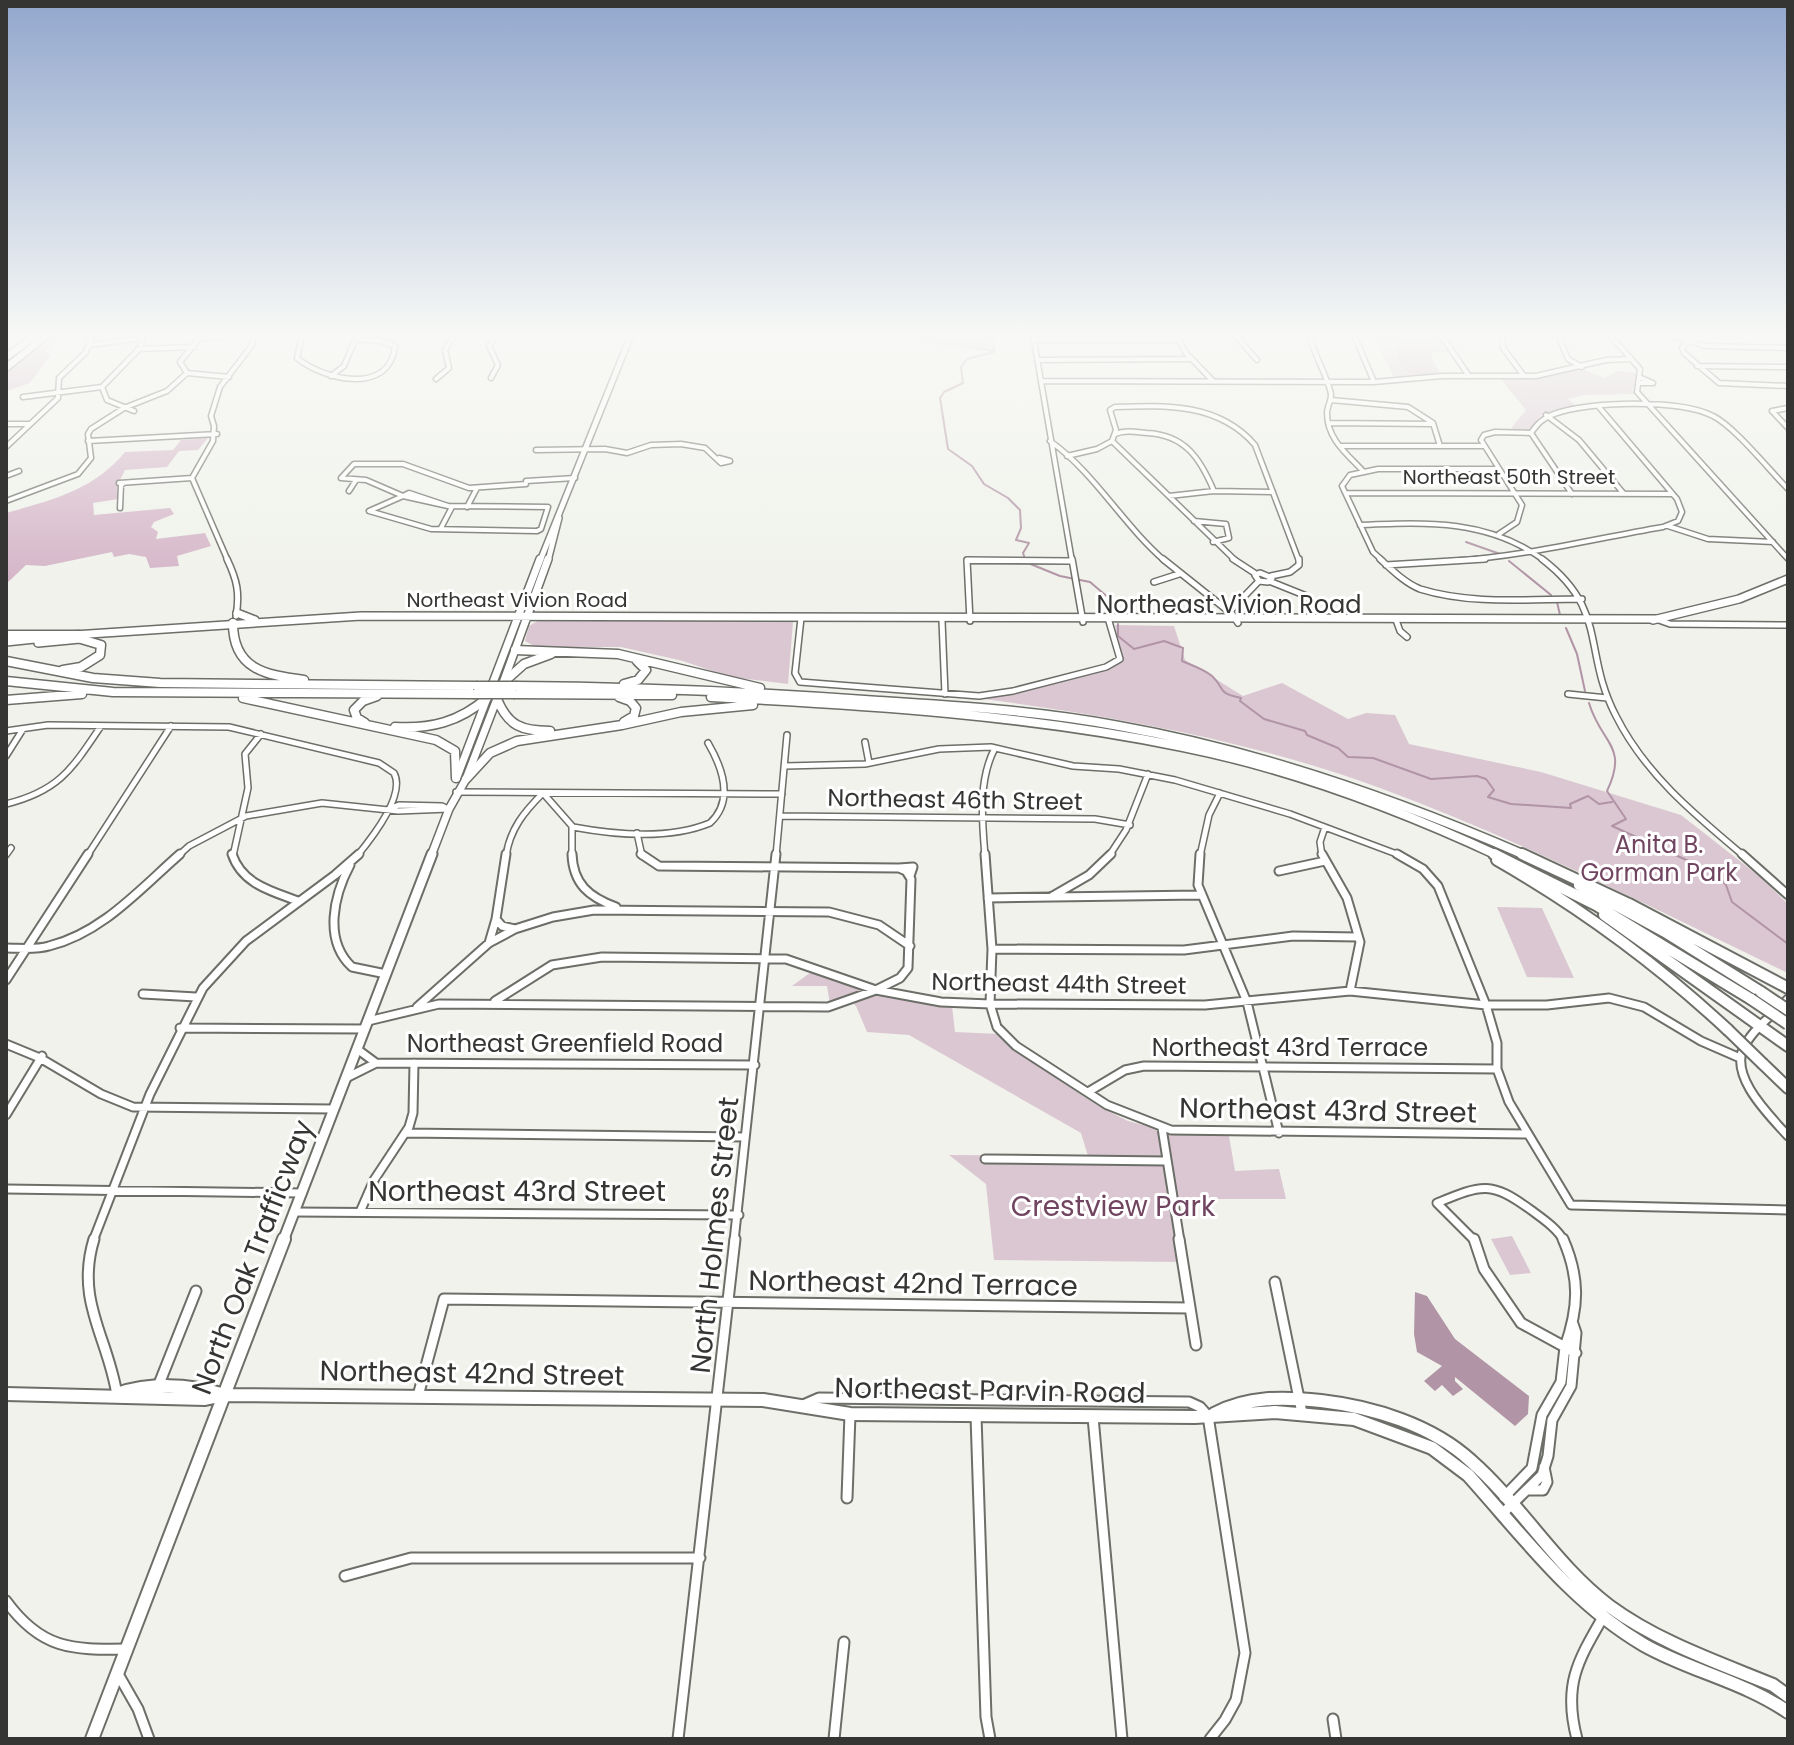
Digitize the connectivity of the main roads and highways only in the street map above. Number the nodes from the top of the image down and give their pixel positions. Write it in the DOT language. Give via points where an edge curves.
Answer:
graph roads {
  1 [pos="600,416"];
  2 [pos="1788,579"];
  3 [pos="528,602"];
  4 [pos="237,613"];
  5 [pos="493,616"];
  6 [pos="523,616"];
  7 [pos="555,617"];
  8 [pos="801,618"];
  9 [pos="970,619"];
  10 [pos="260,621"];
  11 [pos="233,623"];
  12 [pos="518,630"];
  13 [pos="6,635"];
  14 [pos="80,637"];
  15 [pos="6,644"];
  16 [pos="515,650"];
  17 [pos="6,661"];
  18 [pos="52,671"];
  19 [pos="508,671"];
  20 [pos="6,681"];
  21 [pos="504,682"];
  22 [pos="343,685"];
  23 [pos="587,687"];
  24 [pos="475,690"];
  25 [pos="516,690"];
  26 [pos="145,692"];
  27 [pos="200,693"];
  28 [pos="402,693"];
  29 [pos="572,693"];
  30 [pos="823,697"];
  31 [pos="492,699"];
  32 [pos="6,700"];
  33 [pos="806,704"];
  34 [pos="461,779"];
  35 [pos="1460,839"];
  36 [pos="1531,857"];
  37 [pos="1566,888"];
  38 [pos="1788,988"];
  39 [pos="1788,1010"];
  40 [pos="1788,1024"];
  41 [pos="1788,1046"];
  42 [pos="1788,1088"];
  43 [pos="6,1394"];
  44 [pos="117,1395"];
  45 [pos="224,1395"];
  46 [pos="718,1401"];
  47 [pos="1671,1651"];
  48 [pos="1788,1696"];
  49 [pos="1788,1712"];
  50 [pos="92,1739"];
  1 -- 3 [label="main road, North Oak Trafficway"];
  2 -- 9 [label="main road, Northeast Vivion Road" via="1714,609 1638,623"];
  3 -- 5 [label="main road"];
  3 -- 6 [label="main road, North Oak Trafficway"];
  3 -- 7 [label="main road"];
  4 -- 10 [label="main road"];
  5 -- 6 [label="main road, Northeast Vivion Road"];
  5 -- 10 [label="main road, Northeast Vivion Road"];
  5 -- 12 [label="main road"];
  6 -- 7 [label="main road, Northeast Vivion Road"];
  6 -- 12 [label="main road, North Oak Trafficway"];
  6 -- 19 [label="main road"];
  7 -- 8 [label="main road, Northeast Vivion Road"];
  7 -- 12 [label="main road"];
  8 -- 9 [label="main road, Northeast Vivion Road"];
  8 -- 9 [label="main road, Northeast Vivion Road"];
  10 -- 11 [label="main road, Northeast Vivion Road"];
  11 -- 14 [label="main road, Northeast Vivion Road"];
  11 -- 22 [label="highway" via="234,650 253,666 280,676"];
  12 -- 16 [label="main road, North Oak Trafficway"];
  12 -- 31 [label="main road, North Oak Trafficway"];
  13 -- 14 [label="highway"];
  14 -- 15 [label="main road, Northeast Vivion Road"];
  14 -- 18 [label="highway" via="101,645 100,655 81,667"];
  16 -- 19 [label="main road, North Oak Trafficway"];
  16 -- 30 [label="highway" via="623,655 729,683"];
  17 -- 18 [label="highway"];
  18 -- 22 [label="highway" via="160,683"];
  19 -- 21 [label="main road, North Oak Trafficway"];
  20 -- 26 [label="highway"];
  21 -- 23 [label="highway" via="528,661 567,652 629,658 646,670 630,683"];
  21 -- 31 [label="main road, North Oak Trafficway"];
  22 -- 24 [label="highway"];
  23 -- 25 [label="highway"];
  23 -- 30 [label="highway"];
  24 -- 25 [label="highway, bridge"];
  24 -- 28 [label="highway"];
  25 -- 29 [label="highway"];
  26 -- 27 [label="highway"];
  26 -- 32 [label="highway"];
  27 -- 28 [label="highway"];
  27 -- 34 [label="highway" via="269,702 436,740 455,751"];
  28 -- 31 [label="highway" via="363,701 355,714 372,725 428,728 469,715"];
  29 -- 31 [label="highway" via="625,698 636,712 621,723 539,731 508,723"];
  29 -- 33 [label="highway"];
  30 -- 36 [label="highway" via="1045,715 1215,746 1341,783"];
  31 -- 34 [label="main road, North Oak Trafficway"];
  33 -- 34 [label="highway" via="719,707 525,739 490,753"];
  33 -- 35 [label="highway" via="988,717 1170,744 1327,788"];
  34 -- 45 [label="main road, North Oak Trafficway"];
  35 -- 37 [label="highway"];
  35 -- 42 [label="highway, bridge" via="1619,935"];
  36 -- 38 [label="highway" via="1679,926"];
  36 -- 39 [label="highway, bridge" via="1665,932"];
  37 -- 40 [label="highway, bridge"];
  37 -- 41 [label="highway"];
  43 -- 44 [label="main road"];
  44 -- 45 [label="main road"];
  44 -- 45 [label="main road" via="130,1388 158,1387 208,1389"];
  45 -- 46 [label="main road, Northeast 42nd Street"];
  45 -- 50 [label="main road, North Oak Trafficway"];
  46 -- 47 [label="main road, Northeast Parvin Road" via="763,1400 850,1414 976,1416 1211,1416 1301,1406 1354,1419 1432,1448 1504,1505 1581,1601 1606,1612 1643,1644"];
  47 -- 48 [label="main road, Northeast Parvin Road" via="1773,1685"];
  47 -- 49 [label="main road, Northeast Parvin Road"];
}
